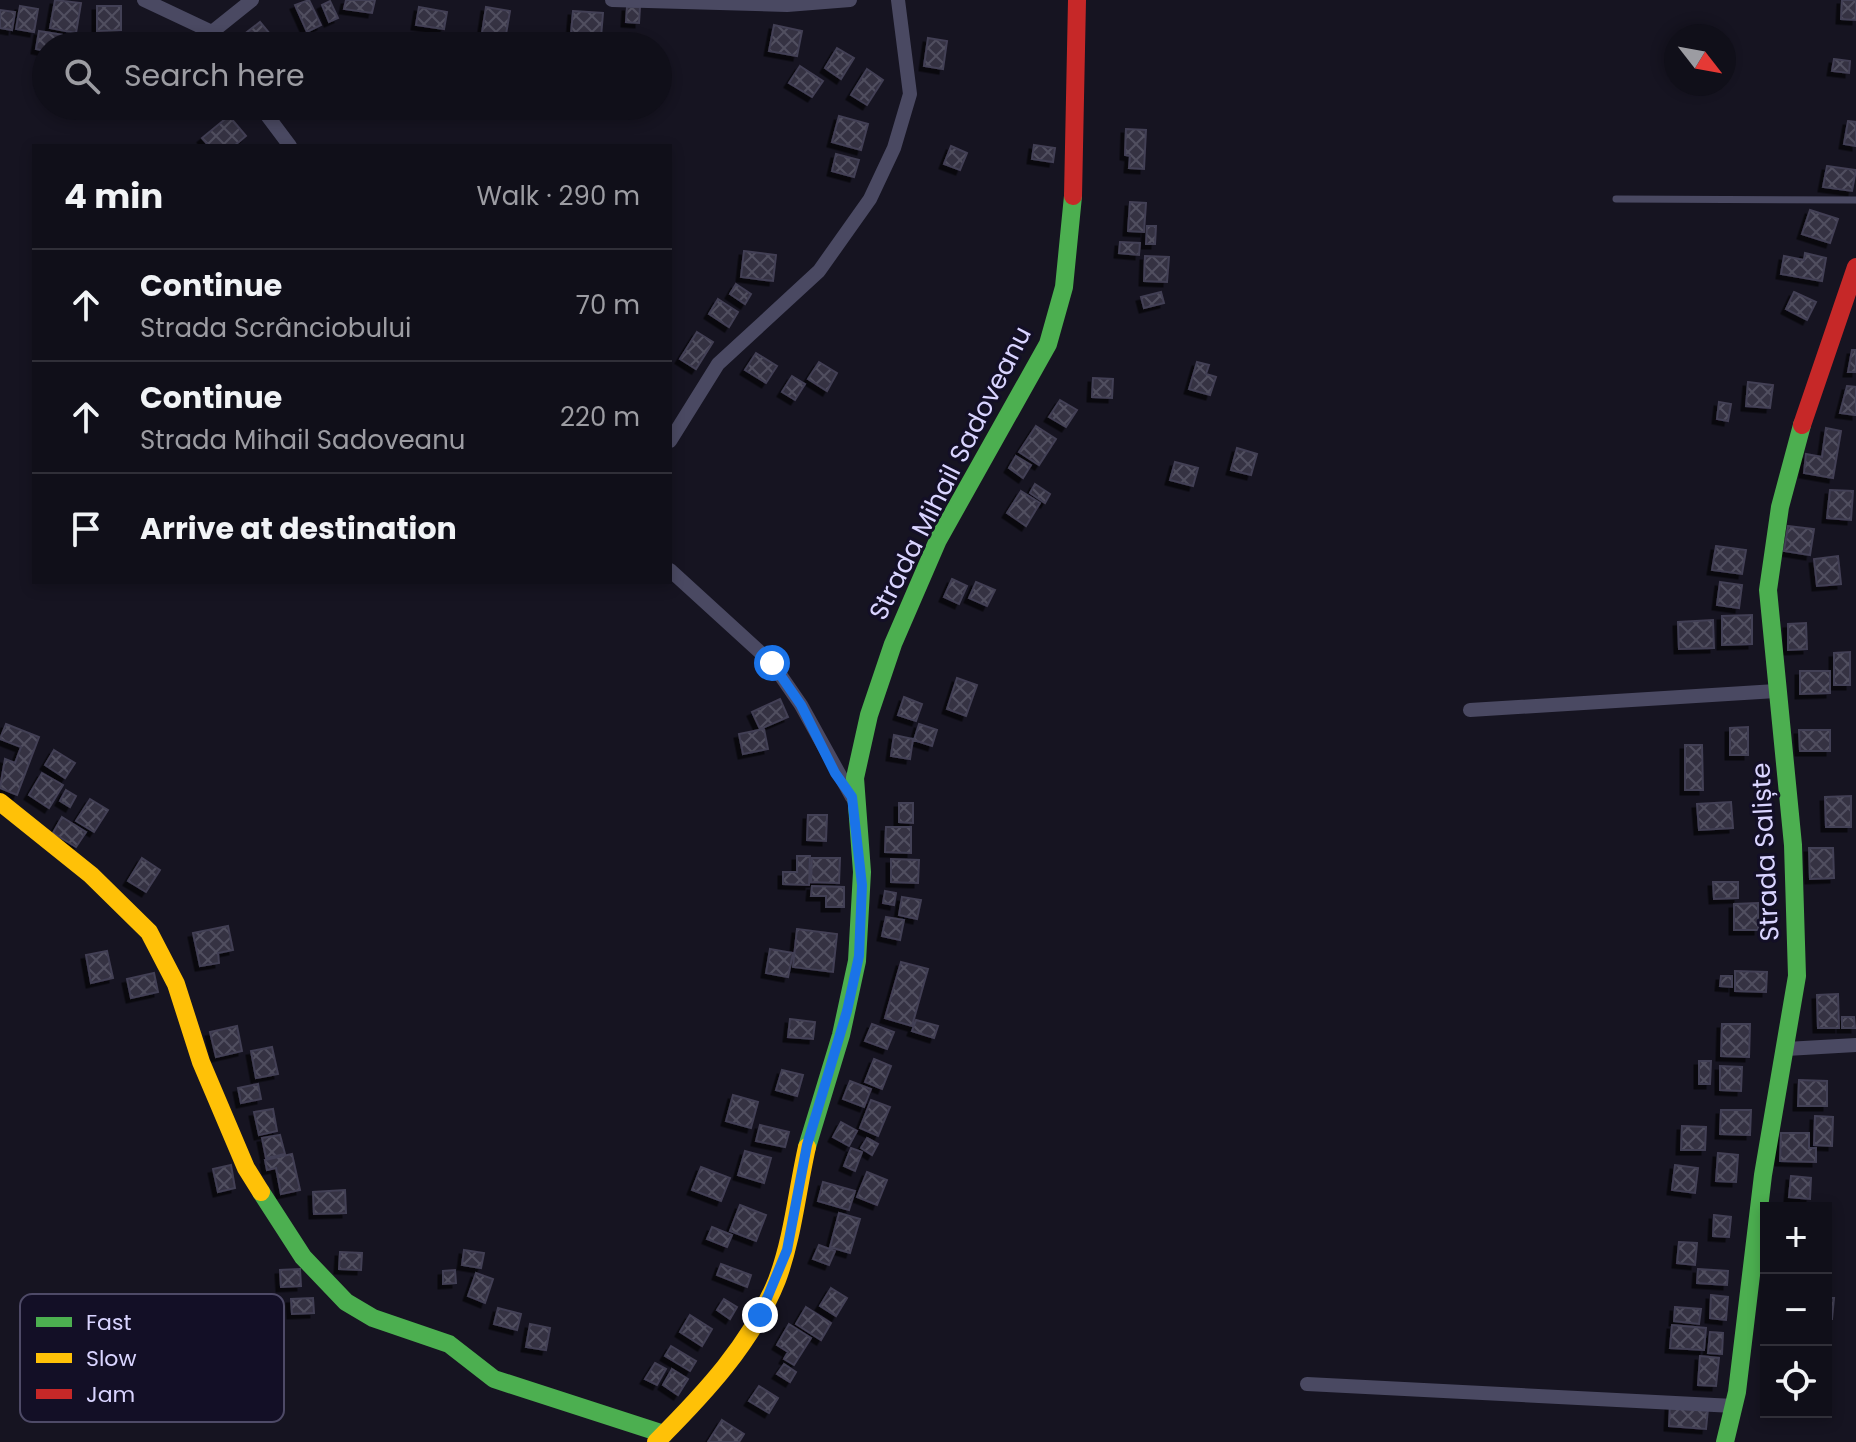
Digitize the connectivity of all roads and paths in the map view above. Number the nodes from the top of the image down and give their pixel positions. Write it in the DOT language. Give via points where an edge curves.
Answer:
graph roads {
  1 [pos="144,0"];
  2 [pos="252,0"];
  3 [pos="612,0"];
  4 [pos="850,0"];
  5 [pos="898,0"];
  6 [pos="1077,0"];
  7 [pos="212,32"];
  8 [pos="270,120"];
  9 [pos="288,144"];
  10 [pos="1616,199"];
  11 [pos="1856,200"];
  12 [pos="1856,267"];
  13 [pos="672,438"];
  14 [pos="672,572"];
  15 [pos="1776,691"];
  16 [pos="1470,710"];
  17 [pos="852,797"];
  18 [pos="0,802"];
  19 [pos="1856,1045"];
  20 [pos="1786,1049"];
  21 [pos="1307,1384"];
  22 [pos="1734,1406"];
  23 [pos="660,1438"];
  24 [pos="1725,1442"];
  1 -- 7 [label="street"];
  2 -- 7 [label="street"];
  3 -- 4 [label="street" via="787,5"];
  5 -- 13 [label="street" via="910,94 894,148 870,199 819,271 718,364"];
  6 -- 17 [label="street, Strada Mihail Sadoveanu" via="1068,254 1057,319 1033,374 974,472 906,606 866,727"];
  8 -- 9 [label="street"];
  10 -- 11 [label="lane"];
  12 -- 15 [label="street, Strada Saliște" via="1789,460 1777,514 1768,590"];
  14 -- 17 [label="street" via="772,663"];
  15 -- 16 [label="street"];
  15 -- 20 [label="street, Strada Saliște" via="1786,751 1796,908 1797,976"];
  17 -- 23 [label="street, Strada Mihail Sadoveanu" via="862,885 859,956 801,1170 787,1250 772,1292 745,1339"];
  18 -- 23 [label="street" via="91,875 149,932 176,984 201,1062 246,1168 303,1257 346,1302 373,1318 449,1344 494,1379"];
  19 -- 20 [label="street"];
  20 -- 22 [label="street, Strada Saliște" via="1763,1175"];
  21 -- 22 [label="street"];
  22 -- 24 [label="street, Strada Saliște"];
}
